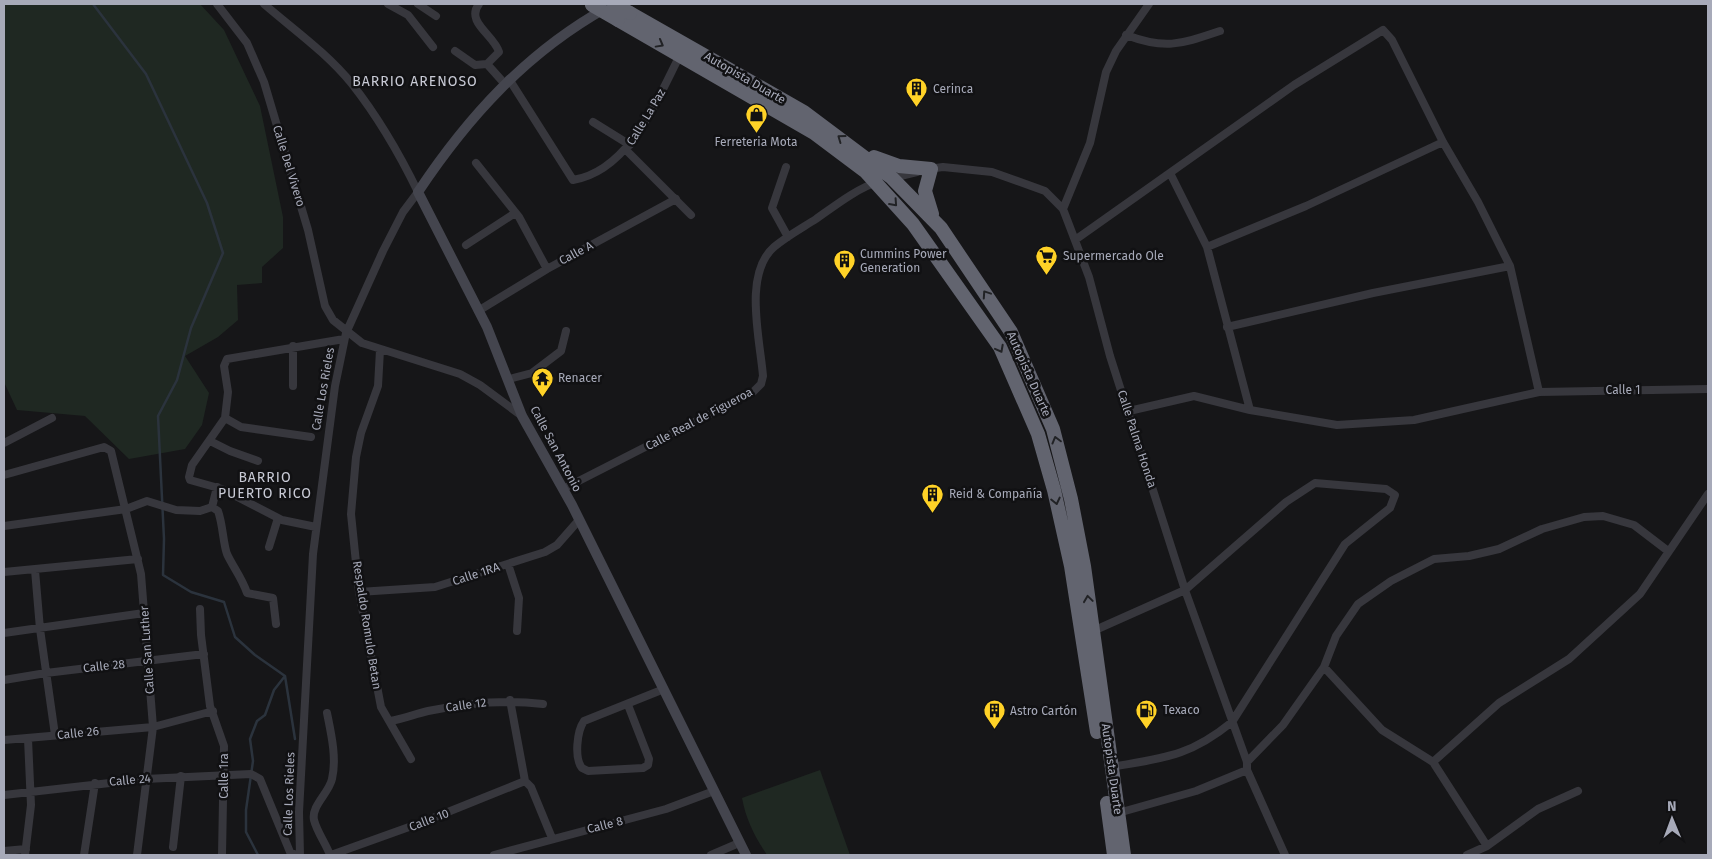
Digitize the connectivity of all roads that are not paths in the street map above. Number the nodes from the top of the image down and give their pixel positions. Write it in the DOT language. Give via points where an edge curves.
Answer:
graph roads {
  1 [pos="217,4"];
  2 [pos="264,4"];
  3 [pos="388,4"];
  4 [pos="418,4"];
  5 [pos="479,4"];
  6 [pos="614,4"];
  7 [pos="1149,4"];
  8 [pos="591,9"];
  9 [pos="436,16"];
  10 [pos="1220,30"];
  11 [pos="1126,34"];
  12 [pos="433,47"];
  13 [pos="456,51"];
  14 [pos="680,56"];
  15 [pos="487,64"];
  16 [pos="506,81"];
  17 [pos="592,122"];
  18 [pos="1443,142"];
  19 [pos="628,147"];
  20 [pos="859,151"];
  21 [pos="476,163"];
  22 [pos="786,167"];
  23 [pos="930,169"];
  24 [pos="1170,173"];
  25 [pos="892,178"];
  26 [pos="875,183"];
  27 [pos="418,192"];
  28 [pos="676,199"];
  29 [pos="1063,209"];
  30 [pos="515,215"];
  31 [pos="691,215"];
  32 [pos="933,217"];
  33 [pos="788,238"];
  34 [pos="1075,240"];
  35 [pos="466,245"];
  36 [pos="1207,247"];
  37 [pos="1510,266"];
  38 [pos="547,269"];
  39 [pos="478,311"];
  40 [pos="1227,327"];
  41 [pos="566,331"];
  42 [pos="345,336"];
  43 [pos="293,346"];
  44 [pos="380,350"];
  45 [pos="509,379"];
  46 [pos="293,386"];
  47 [pos="1708,388"];
  48 [pos="1538,392"];
  49 [pos="1250,410"];
  50 [pos="1129,411"];
  51 [pos="522,416"];
  52 [pos="52,418"];
  53 [pos="225,418"];
  54 [pos="311,437"];
  55 [pos="210,441"];
  56 [pos="4,443"];
  57 [pos="258,461"];
  58 [pos="4,475"];
  59 [pos="217,487"];
  60 [pos="563,489"];
  61 [pos="1708,494"];
  62 [pos="212,507"];
  63 [pos="126,509"];
  64 [pos="278,518"];
  65 [pos="579,520"];
  66 [pos="4,526"];
  67 [pos="316,527"];
  68 [pos="269,547"];
  69 [pos="1668,551"];
  70 [pos="138,559"];
  71 [pos="508,564"];
  72 [pos="35,570"];
  73 [pos="4,572"];
  74 [pos="1185,590"];
  75 [pos="359,592"];
  76 [pos="200,609"];
  77 [pos="144,613"];
  78 [pos="276,624"];
  79 [pos="40,629"];
  80 [pos="517,631"];
  81 [pos="1093,631"];
  82 [pos="4,633"];
  83 [pos="204,654"];
  84 [pos="148,661"];
  85 [pos="1324,666"];
  86 [pos="46,673"];
  87 [pos="4,680"];
  88 [pos="664,690"];
  89 [pos="510,700"];
  90 [pos="543,704"];
  91 [pos="628,705"];
  92 [pos="213,711"];
  93 [pos="327,713"];
  94 [pos="390,721"];
  95 [pos="1232,722"];
  96 [pos="153,727"];
  97 [pos="55,735"];
  98 [pos="28,739"];
  99 [pos="4,740"];
  100 [pos="411,759"];
  101 [pos="1433,762"];
  102 [pos="1247,766"];
  103 [pos="1111,767"];
  104 [pos="225,774"];
  105 [pos="182,776"];
  106 [pos="145,779"];
  107 [pos="525,781"];
  108 [pos="95,783"];
  109 [pos="29,791"];
  110 [pos="714,791"];
  111 [pos="1578,791"];
  112 [pos="4,795"];
  113 [pos="1118,814"];
  114 [pos="552,838"];
  115 [pos="739,843"];
  116 [pos="1486,846"];
  117 [pos="173,847"];
  118 [pos="4,851"];
  119 [pos="25,852"];
  120 [pos="84,855"];
  121 [pos="137,855"];
  122 [pos="222,855"];
  123 [pos="296,855"];
  124 [pos="300,855"];
  125 [pos="331,855"];
  126 [pos="494,855"];
  127 [pos="711,855"];
  128 [pos="746,855"];
  129 [pos="1114,855"];
  130 [pos="1124,855"];
  131 [pos="1285,855"];
  132 [pos="1467,855"];
  1 -- 42 [label="street, Calle Del Vivero" via="239,30 254,57 290,164 324,306"];
  2 -- 27 [label="street, Calle San Antonio" via="314,46 352,84"];
  3 -- 12 [label="street" via="408,15"];
  4 -- 9 [label="street"];
  5 -- 15 [label="street" via="475,18 500,52"];
  6 -- 8 [label="street, Calle Los Rieles"];
  20 -- 6 [label="highway, Autopista Duarte, one-way, bridge" via="804,112"];
  7 -- 11 [label="street"];
  8 -- 14 [label="highway, Autopista Duarte, one-way, bridge" via="618,20"];
  8 -- 16 [label="street, Calle Los Rieles"];
  10 -- 11 [label="street" via="1168,45 1146,42"];
  11 -- 29 [label="street" via="1106,72 1090,143"];
  13 -- 15 [label="street" via="475,65"];
  14 -- 19 [label="street, Calle La Paz" via="651,113"];
  14 -- 26 [label="highway, Autopista Duarte" via="814,133 866,172"];
  15 -- 16 [label="street"];
  16 -- 19 [label="street, Calle La Paz" via="573,180 582,179"];
  16 -- 27 [label="street, Calle Los Rieles" via="458,135"];
  17 -- 19 [label="street"];
  18 -- 24 [label="street" via="1392,40 1380,30 1294,84"];
  18 -- 36 [label="street" via="1306,206"];
  18 -- 37 [label="street"];
  19 -- 28 [label="street"];
  20 -- 23 [label="highway" via="899,166"];
  20 -- 25 [label="highway, Autopista Duarte"];
  21 -- 30 [label="street"];
  22 -- 33 [label="street" via="772,208"];
  23 -- 25 [label="street, Calle Palma Honda"];
  23 -- 29 [label="street, Calle Palma Honda" via="943,167 992,172 1045,191"];
  23 -- 32 [label="highway" via="925,191"];
  24 -- 34 [label="street"];
  24 -- 36 [label="street"];
  25 -- 26 [label="street, Calle Palma Honda"];
  25 -- 32 [label="highway, Autopista Duarte"];
  26 -- 33 [label="street, Calle Real de Figueroa"];
  26 -- 129 [label="highway, Autopista Duarte, one-way" via="913,224 1000,348 1038,434 1071,566"];
  27 -- 39 [label="street, Calle San Antonio"];
  27 -- 42 [label="street, Calle Los Rieles" via="403,212 383,250"];
  28 -- 31 [label="street"];
  28 -- 38 [label="street, Calle A"];
  29 -- 34 [label="street, Calle Palma Honda"];
  30 -- 35 [label="street"];
  30 -- 38 [label="street"];
  81 -- 32 [label="highway, Autopista Duarte, one-way" via="1071,499 1052,428 1011,332"];
  33 -- 60 [label="street, Calle Real de Figueroa" via="773,248 757,274 761,384 753,392"];
  34 -- 50 [label="street, Calle Palma Honda"];
  36 -- 40 [label="street"];
  37 -- 40 [label="street"];
  37 -- 48 [label="street"];
  38 -- 39 [label="street, Calle A"];
  39 -- 45 [label="street, Calle San Antonio"];
  40 -- 49 [label="street"];
  41 -- 45 [label="street" via="561,351 532,373"];
  42 -- 43 [label="street"];
  42 -- 44 [label="street"];
  42 -- 67 [label="street, Calle Los Rieles" via="328,423"];
  43 -- 46 [label="street"];
  43 -- 53 [label="street" via="233,356 225,361 228,392"];
  44 -- 51 [label="street" via="460,374 480,384"];
  44 -- 75 [label="street, Respaldo Romulo Betan" via="378,386 360,434 352,492"];
  45 -- 51 [label="street, Calle San Antonio"];
  47 -- 48 [label="street, Calle 1"];
  48 -- 49 [label="street, Calle 1" via="1414,420 1337,425"];
  49 -- 50 [label="street, Calle 1" via="1194,396"];
  50 -- 74 [label="street, Calle Palma Honda"];
  51 -- 60 [label="street, Calle San Antonio"];
  52 -- 56 [label="street"];
  53 -- 54 [label="street" via="241,427"];
  53 -- 55 [label="street"];
  55 -- 57 [label="street"];
  55 -- 59 [label="street" via="192,465 189,478"];
  58 -- 63 [label="street, Calle San Luther" via="109,448"];
  59 -- 62 [label="street"];
  59 -- 64 [label="street"];
  60 -- 65 [label="street, Calle San Antonio"];
  61 -- 69 [label="street"];
  62 -- 63 [label="street" via="200,510 168,508 147,502"];
  62 -- 78 [label="street" via="218,511 225,532 226,552 247,593 273,598"];
  63 -- 66 [label="street"];
  63 -- 70 [label="street, Calle San Luther"];
  64 -- 67 [label="street"];
  64 -- 68 [label="street"];
  65 -- 71 [label="street, Calle 1RA" via="558,545"];
  65 -- 88 [label="street, Calle San Antonio"];
  67 -- 124 [label="street, Calle Los Rieles"];
  69 -- 85 [label="street" via="1634,525 1603,516 1584,517 1542,529 1484,553 1434,559 1391,581 1358,604 1336,636"];
  69 -- 101 [label="street" via="1640,594 1569,659 1499,703"];
  70 -- 72 [label="street"];
  70 -- 77 [label="street, Calle San Luther"];
  71 -- 75 [label="street, Calle 1RA" via="435,587"];
  71 -- 80 [label="street" via="519,598"];
  72 -- 73 [label="street"];
  72 -- 79 [label="street"];
  74 -- 81 [label="street"];
  74 -- 95 [label="street, Calle Palma Honda"];
  74 -- 95 [label="street" via="1286,502 1315,483 1386,489 1395,496 1390,508 1345,544"];
  75 -- 94 [label="street, Respaldo Romulo Betan" via="381,707"];
  76 -- 83 [label="street, Calle 1ra"];
  77 -- 79 [label="street"];
  77 -- 84 [label="street, Calle San Luther"];
  79 -- 82 [label="street"];
  79 -- 86 [label="street"];
  81 -- 103 [label="highway, Autopista Duarte"];
  83 -- 84 [label="street, Calle 28"];
  83 -- 92 [label="street, Calle 1ra"];
  84 -- 86 [label="street, Calle 28"];
  84 -- 96 [label="street, Calle San Luther"];
  85 -- 101 [label="street" via="1382,730"];
  85 -- 102 [label="street" via="1282,725"];
  86 -- 87 [label="street, Calle 28"];
  86 -- 97 [label="street"];
  88 -- 91 [label="street"];
  88 -- 110 [label="street, Calle San Antonio"];
  89 -- 90 [label="street, Calle 12"];
  89 -- 94 [label="street, Calle 12" via="428,711"];
  89 -- 107 [label="street"];
  91 -- 91 [label="street" via="590,718 581,726 578,759 582,768 588,771 634,769 648,765 649,759"];
  92 -- 96 [label="street, Calle 26"];
  92 -- 104 [label="street, Calle 1ra" via="224,746"];
  93 -- 125 [label="street" via="334,762 332,780 315,809 314,820"];
  94 -- 100 [label="street, Respaldo Romulo Betan"];
  95 -- 102 [label="street, Calle Palma Honda"];
  95 -- 103 [label="street" via="1210,740 1174,756"];
  96 -- 97 [label="street, Calle 26"];
  96 -- 106 [label="street, Calle San Luther"];
  97 -- 98 [label="street, Calle 26"];
  98 -- 99 [label="street, Calle 26"];
  98 -- 109 [label="street"];
  101 -- 116 [label="street"];
  102 -- 113 [label="street" via="1196,792"];
  102 -- 131 [label="street, Calle Palma Honda"];
  103 -- 113 [label="highway, Autopista Duarte"];
  104 -- 105 [label="street, Calle 24"];
  104 -- 122 [label="street, Calle 1ra"];
  104 -- 123 [label="street, Calle 24" via="256,775 290,852"];
  105 -- 106 [label="street, Calle 24"];
  105 -- 117 [label="street"];
  106 -- 108 [label="street, Calle 24"];
  106 -- 121 [label="street, Calle San Luther"];
  107 -- 114 [label="street" via="531,787"];
  107 -- 125 [label="street, Calle 10"];
  108 -- 109 [label="street, Calle 24"];
  108 -- 120 [label="street"];
  109 -- 112 [label="street, Calle 24"];
  109 -- 119 [label="street" via="31,805"];
  110 -- 114 [label="street, Calle 8" via="666,809"];
  110 -- 115 [label="street, Calle San Antonio"];
  111 -- 116 [label="street" via="1538,810"];
  113 -- 130 [label="highway, Autopista Duarte"];
  114 -- 126 [label="street, Calle 8"];
  115 -- 127 [label="street"];
  115 -- 128 [label="street, Calle San Antonio"];
  116 -- 132 [label="street"];
  118 -- 119 [label="street"];
}
